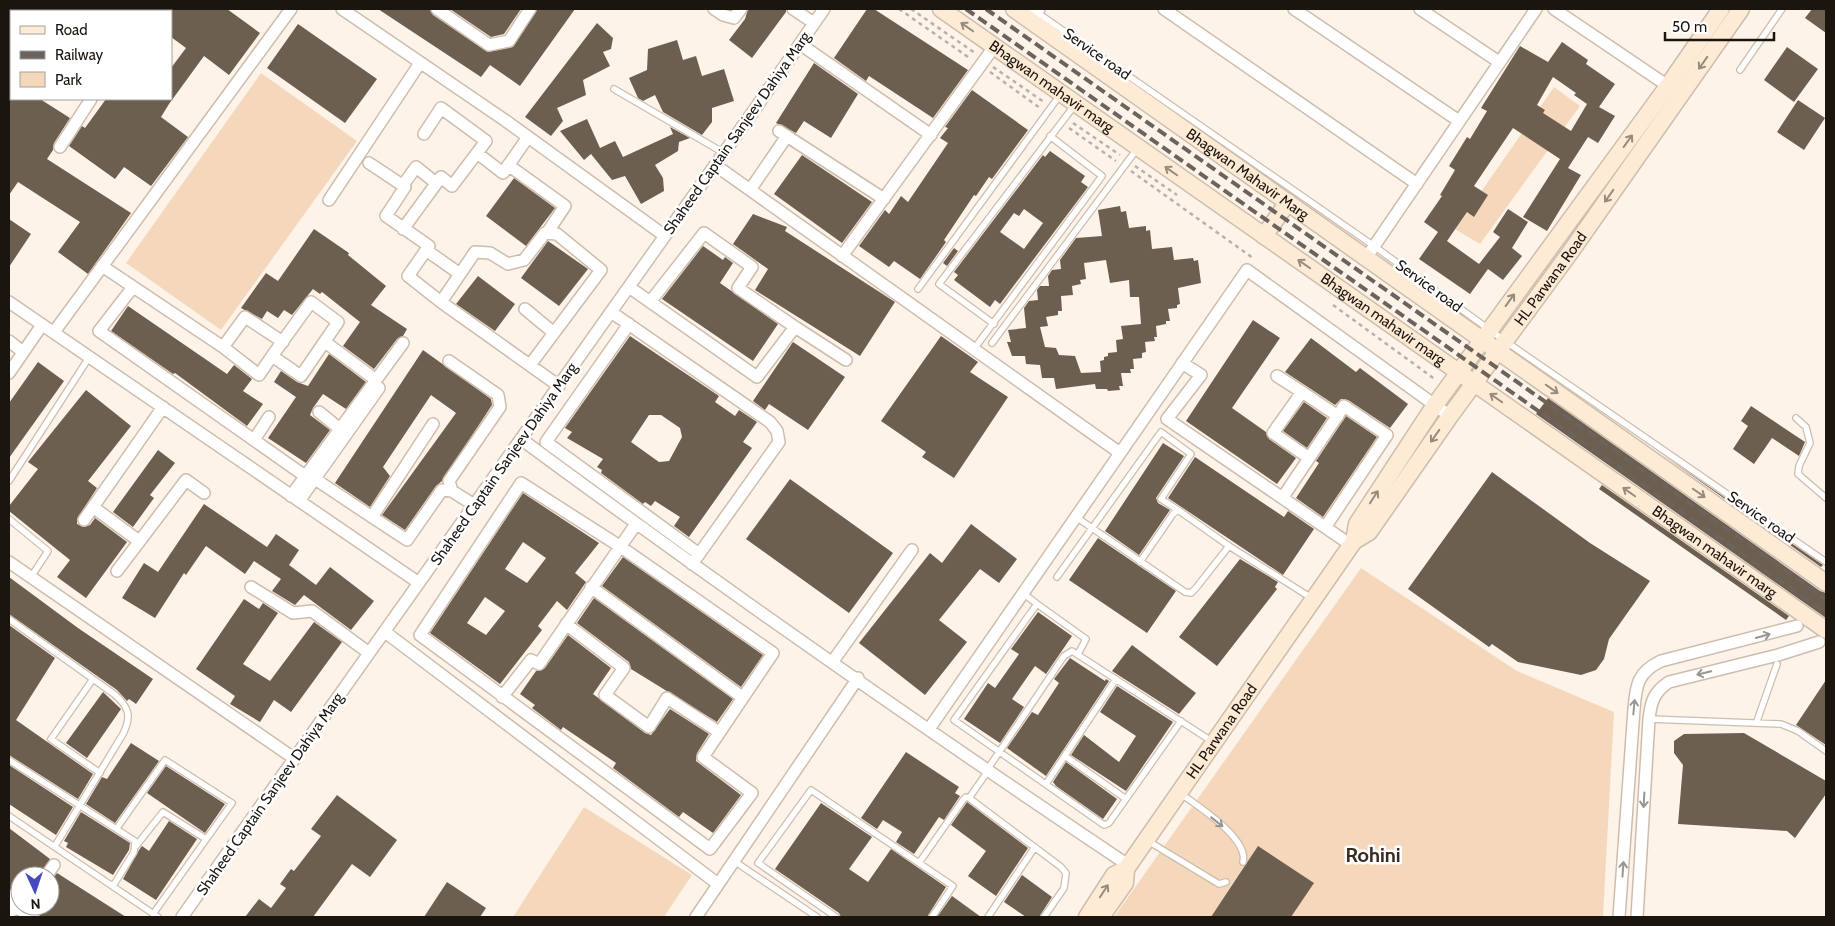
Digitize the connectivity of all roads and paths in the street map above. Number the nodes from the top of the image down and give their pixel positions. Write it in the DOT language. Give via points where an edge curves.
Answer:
graph roads {
  1 [pos="291,9"];
  2 [pos="342,9"];
  3 [pos="436,9"];
  4 [pos="530,9"];
  5 [pos="714,9"];
  6 [pos="741,9"];
  7 [pos="793,9"];
  8 [pos="824,9"];
  9 [pos="900,9"];
  10 [pos="911,9"];
  11 [pos="940,9"];
  12 [pos="1014,9"];
  13 [pos="1164,9"];
  14 [pos="1294,9"];
  15 [pos="1420,9"];
  16 [pos="1536,9"];
  17 [pos="1554,9"];
  18 [pos="1741,9"];
  19 [pos="1782,9"];
  20 [pos="1715,11"];
  21 [pos="1034,13"];
  22 [pos="814,24"];
  23 [pos="800,44"];
  24 [pos="994,47"];
  25 [pos="1499,62"];
  26 [pos="420,63"];
  27 [pos="983,63"];
  28 [pos="1740,70"];
  29 [pos="1668,86"];
  30 [pos="614,89"];
  31 [pos="90,100"];
  32 [pos="1054,105"];
  33 [pos="1067,114"];
  34 [pos="1459,122"];
  35 [pos="424,134"];
  36 [pos="931,135"];
  37 [pos="1050,136"];
  38 [pos="528,137"];
  39 [pos="60,147"];
  40 [pos="1138,148"];
  41 [pos="477,153"];
  42 [pos="724,153"];
  43 [pos="369,163"];
  44 [pos="1126,164"];
  45 [pos="508,165"];
  46 [pos="715,165"];
  47 [pos="436,184"];
  48 [pos="1417,184"];
  49 [pos="402,185"];
  50 [pos="750,190"];
  51 [pos="884,198"];
  52 [pos="1181,198"];
  53 [pos="328,200"];
  54 [pos="1288,202"];
  55 [pos="403,229"];
  56 [pos="547,233"];
  57 [pos="665,236"];
  58 [pos="1264,236"];
  59 [pos="426,250"];
  60 [pos="1370,252"];
  61 [pos="842,256"];
  62 [pos="1258,262"];
  63 [pos="102,266"];
  64 [pos="460,274"];
  65 [pos="133,287"];
  66 [pos="629,287"];
  67 [pos="918,289"];
  68 [pos="9,302"];
  69 [pos="441,302"];
  70 [pos="650,302"];
  71 [pos="1332,304"];
  72 [pos="525,309"];
  73 [pos="611,312"];
  74 [pos="629,324"];
  75 [pos="994,324"];
  76 [pos="42,325"];
  77 [pos="795,327"];
  78 [pos="54,332"];
  79 [pos="554,333"];
  80 [pos="1485,334"];
  81 [pos="9,341"];
  82 [pos="283,342"];
  83 [pos="324,342"];
  84 [pos="992,344"];
  85 [pos="1501,346"];
  86 [pos="223,347"];
  87 [pos="974,350"];
  88 [pos="23,352"];
  89 [pos="90,356"];
  90 [pos="272,356"];
  91 [pos="846,360"];
  92 [pos="449,361"];
  93 [pos="1182,363"];
  94 [pos="530,365"];
  95 [pos="1459,372"];
  96 [pos="9,373"];
  97 [pos="1277,376"];
  98 [pos="376,380"];
  99 [pos="1474,383"];
  100 [pos="558,386"];
  101 [pos="1447,388"];
  102 [pos="1302,392"];
  103 [pos="1435,405"];
  104 [pos="163,407"];
  105 [pos="319,412"];
  106 [pos="1338,416"];
  107 [pos="1450,416"];
  108 [pos="269,417"];
  109 [pos="1796,418"];
  110 [pos="433,424"];
  111 [pos="340,429"];
  112 [pos="521,439"];
  113 [pos="254,440"];
  114 [pos="1120,453"];
  115 [pos="1309,458"];
  116 [pos="310,477"];
  117 [pos="9,480"];
  118 [pos="452,491"];
  119 [pos="204,493"];
  120 [pos="1283,497"];
  121 [pos="295,498"];
  122 [pos="1826,498"];
  123 [pos="474,505"];
  124 [pos="93,507"];
  125 [pos="1178,510"];
  126 [pos="372,517"];
  127 [pos="1076,517"];
  128 [pos="9,519"];
  129 [pos="84,520"];
  130 [pos="636,524"];
  131 [pos="1326,526"];
  132 [pos="1092,528"];
  133 [pos="139,541"];
  134 [pos="1353,543"];
  135 [pos="1229,546"];
  136 [pos="621,547"];
  137 [pos="912,550"];
  138 [pos="696,559"];
  139 [pos="9,562"];
  140 [pos="1140,562"];
  141 [pos="1826,562"];
  142 [pos="117,571"];
  143 [pos="31,577"];
  144 [pos="1057,577"];
  145 [pos="419,583"];
  146 [pos="1826,583"];
  147 [pos="251,587"];
  148 [pos="591,587"];
  149 [pos="1023,593"];
  150 [pos="1314,600"];
  151 [pos="1038,604"];
  152 [pos="9,619"];
  153 [pos="566,624"];
  154 [pos="1797,626"];
  155 [pos="384,632"];
  156 [pos="1822,636"];
  157 [pos="369,653"];
  158 [pos="1078,654"];
  159 [pos="833,661"];
  160 [pos="1777,664"];
  161 [pos="858,678"];
  162 [pos="93,679"];
  163 [pos="1116,679"];
  164 [pos="502,697"];
  165 [pos="742,697"];
  166 [pos="1649,719"];
  167 [pos="1181,721"];
  168 [pos="1757,721"];
  169 [pos="929,729"];
  170 [pos="719,732"];
  171 [pos="1213,742"];
  172 [pos="1000,750"];
  173 [pos="1826,751"];
  174 [pos="1065,756"];
  175 [pos="294,759"];
  176 [pos="9,760"];
  177 [pos="987,770"];
  178 [pos="100,773"];
  179 [pos="609,774"];
  180 [pos="1046,784"];
  181 [pos="596,792"];
  182 [pos="1179,792"];
  183 [pos="970,798"];
  184 [pos="1126,799"];
  185 [pos="80,805"];
  186 [pos="9,816"];
  187 [pos="116,828"];
  188 [pos="206,839"];
  189 [pos="1146,840"];
  190 [pos="55,846"];
  191 [pos="136,846"];
  192 [pos="1035,847"];
  193 [pos="734,860"];
  194 [pos="1243,862"];
  195 [pos="919,863"];
  196 [pos="1127,867"];
  197 [pos="1226,882"];
  198 [pos="718,884"];
  199 [pos="113,886"];
  200 [pos="155,915"];
  201 [pos="182,917"];
  202 [pos="696,917"];
  203 [pos="817,917"];
  204 [pos="836,917"];
  205 [pos="932,917"];
  206 [pos="988,917"];
  207 [pos="1044,917"];
  208 [pos="1087,917"];
  209 [pos="1102,917"];
  210 [pos="1619,917"];
  211 [pos="1637,917"];
  1 -- 63 [label="street"];
  2 -- 26 [label="street"];
  3 -- 4 [label="street" via="489,45 509,41"];
  5 -- 6 [label="street" via="734,18"];
  7 -- 22 [label="street"];
  8 -- 22 [label="street, Shaheed Captain Sanjeev Dahiya Marg"];
  9 -- 27 [label="path"];
  10 -- 27 [label="path"];
  24 -- 11 [label="main road, Bhagwan mahavir marg, one-way"];
  12 -- 21 [label="main road, Bhagwan Mahavir Marg"];
  13 -- 48 [label="street"];
  14 -- 34 [label="street"];
  15 -- 25 [label="street"];
  16 -- 25 [label="street"];
  17 -- 29 [label="street"];
  18 -- 85 [label="main road, HL Parwana Road, one-way"];
  19 -- 28 [label="lane"];
  20 -- 29 [label="main road, HL Parwana Road"];
  21 -- 54 [label="main road, Bhagwan Mahavir Marg"];
  21 -- 60 [label="lane, Service road"];
  22 -- 23 [label="street, Shaheed Captain Sanjeev Dahiya Marg"];
  23 -- 36 [label="street"];
  23 -- 42 [label="street, Shaheed Captain Sanjeev Dahiya Marg"];
  24 -- 27 [label="street"];
  24 -- 32 [label="main road, Bhagwan mahavir marg"];
  25 -- 34 [label="street"];
  26 -- 38 [label="street"];
  26 -- 53 [label="street"];
  27 -- 32 [label="path"];
  27 -- 32 [label="path"];
  27 -- 36 [label="street"];
  80 -- 29 [label="main road, HL Parwana Road, one-way"];
  30 -- 42 [label="lane"];
  31 -- 39 [label="street"];
  32 -- 33 [label="main road, Bhagwan mahavir marg"];
  32 -- 67 [label="lane"];
  33 -- 37 [label="lane"];
  33 -- 40 [label="main road, Bhagwan mahavir marg"];
  33 -- 44 [label="path"];
  33 -- 44 [label="path"];
  34 -- 48 [label="street"];
  35 -- 41 [label="street" via="440,108 486,141"];
  36 -- 51 [label="street"];
  37 -- 75 [label="lane" via="1102,176"];
  37 -- 75 [label="lane" via="939,284"];
  38 -- 45 [label="street"];
  38 -- 57 [label="street"];
  40 -- 44 [label="lane"];
  58 -- 40 [label="main road, Bhagwan mahavir marg, one-way"];
  41 -- 45 [label="street" via="502,172"];
  41 -- 47 [label="street" via="452,186 441,177"];
  42 -- 46 [label="street, Shaheed Captain Sanjeev Dahiya Marg"];
  43 -- 49 [label="street"];
  44 -- 52 [label="path"];
  44 -- 62 [label="path"];
  44 -- 84 [label="lane"];
  45 -- 56 [label="street" via="566,206"];
  46 -- 50 [label="street"];
  46 -- 57 [label="street, Shaheed Captain Sanjeev Dahiya Marg"];
  47 -- 49 [label="street" via="416,167"];
  47 -- 55 [label="street"];
  48 -- 60 [label="street"];
  49 -- 55 [label="street" via="405,187 386,216"];
  50 -- 51 [label="street" via="783,133"];
  50 -- 61 [label="street"];
  51 -- 61 [label="street"];
  54 -- 58 [label="main road"];
  54 -- 60 [label="main road, Bhagwan Mahavir Marg"];
  55 -- 59 [label="street" via="429,246"];
  56 -- 64 [label="street" via="524,260 508,264 490,253 475,252"];
  56 -- 79 [label="street" via="557,234 601,270"];
  57 -- 66 [label="street, Shaheed Captain Sanjeev Dahiya Marg"];
  95 -- 58 [label="main road, Bhagwan mahavir marg, one-way"];
  59 -- 64 [label="street"];
  59 -- 69 [label="street" via="408,276"];
  60 -- 80 [label="main road, Bhagwan Mahavir Marg"];
  61 -- 87 [label="street"];
  63 -- 65 [label="street"];
  63 -- 78 [label="street"];
  64 -- 69 [label="street"];
  65 -- 86 [label="street"];
  65 -- 113 [label="street" via="99,331"];
  66 -- 70 [label="street"];
  66 -- 73 [label="street, Shaheed Captain Sanjeev Dahiya Marg"];
  68 -- 76 [label="street"];
  69 -- 94 [label="street"];
  70 -- 77 [label="street" via="757,378"];
  70 -- 77 [label="street" via="704,233 752,267 738,288"];
  71 -- 101 [label="path"];
  72 -- 79 [label="street"];
  73 -- 74 [label="street"];
  73 -- 100 [label="street, Shaheed Captain Sanjeev Dahiya Marg"];
  74 -- 138 [label="street" via="546,442"];
  74 -- 138 [label="street" via="770,422 777,431 779,442"];
  75 -- 87 [label="lane"];
  76 -- 78 [label="street"];
  76 -- 88 [label="street"];
  77 -- 91 [label="street"];
  78 -- 89 [label="street"];
  79 -- 94 [label="street"];
  80 -- 85 [label="main road"];
  80 -- 95 [label="main road, HL Parwana Road"];
  81 -- 88 [label="street"];
  82 -- 83 [label="street" via="311,302 338,322"];
  82 -- 86 [label="street" via="245,317"];
  82 -- 90 [label="street"];
  83 -- 90 [label="street" via="301,376"];
  83 -- 98 [label="street"];
  85 -- 99 [label="main road, HL Parwana Road"];
  85 -- 141 [label="lane, Service road"];
  85 -- 146 [label="main road, one-way"];
  86 -- 90 [label="street" via="259,375"];
  87 -- 114 [label="street"];
  88 -- 96 [label="street"];
  89 -- 104 [label="street"];
  89 -- 117 [label="lane"];
  92 -- 118 [label="street" via="498,395 500,407 449,481"];
  93 -- 103 [label="street" via="1247,270"];
  93 -- 114 [label="street"];
  93 -- 120 [label="street" via="1201,375 1167,419"];
  94 -- 100 [label="street"];
  95 -- 99 [label="main road, Bhagwan mahavir marg"];
  95 -- 101 [label="main road, HL Parwana Road"];
  97 -- 102 [label="street"];
  98 -- 111 [label="street"];
  98 -- 116 [label="street" via="405,345"];
  99 -- 107 [label="main road, HL Parwana Road"];
  156 -- 99 [label="main road, Bhagwan mahavir marg, one-way"];
  100 -- 112 [label="street, Shaheed Captain Sanjeev Dahiya Marg"];
  101 -- 103 [label="main road, HL Parwana Road"];
  102 -- 106 [label="street"];
  102 -- 115 [label="street" via="1273,433"];
  103 -- 107 [label="street"];
  134 -- 103 [label="main road, HL Parwana Road, one-way" via="1357,524"];
  104 -- 121 [label="street"];
  104 -- 124 [label="street"];
  105 -- 111 [label="street"];
  106 -- 115 [label="street"];
  106 -- 131 [label="street" via="1344,406 1387,435"];
  107 -- 134 [label="main road, HL Parwana Road, one-way" via="1369,532"];
  108 -- 113 [label="street"];
  109 -- 122 [label="lane" via="1806,427 1810,443 1798,474"];
  110 -- 126 [label="street"];
  111 -- 116 [label="street"];
  112 -- 123 [label="street, Shaheed Captain Sanjeev Dahiya Marg"];
  112 -- 130 [label="street"];
  113 -- 116 [label="street"];
  114 -- 127 [label="street"];
  115 -- 120 [label="street"];
  116 -- 121 [label="street"];
  116 -- 126 [label="street"];
  118 -- 123 [label="street"];
  118 -- 126 [label="street" via="442,490 407,540"];
  119 -- 133 [label="street" via="186,480"];
  120 -- 131 [label="street"];
  121 -- 145 [label="street"];
  123 -- 145 [label="street, Shaheed Captain Sanjeev Dahiya Marg"];
  124 -- 129 [label="street"];
  124 -- 133 [label="street"];
  125 -- 132 [label="lane" via="1161,499 1191,454 1161,432"];
  125 -- 135 [label="lane"];
  125 -- 140 [label="lane"];
  127 -- 132 [label="lane"];
  127 -- 149 [label="street"];
  128 -- 143 [label="lane" via="48,551"];
  130 -- 136 [label="street"];
  130 -- 138 [label="street"];
  131 -- 134 [label="street"];
  132 -- 140 [label="lane"];
  132 -- 144 [label="lane"];
  133 -- 142 [label="street"];
  134 -- 150 [label="main road, HL Parwana Road"];
  135 -- 140 [label="lane" via="1191,593 1179,589"];
  135 -- 150 [label="lane"];
  136 -- 148 [label="street"];
  136 -- 164 [label="street" via="521,483 420,635"];
  136 -- 165 [label="street" via="773,653"];
  137 -- 159 [label="street"];
  138 -- 159 [label="street"];
  139 -- 143 [label="street"];
  143 -- 175 [label="street"];
  145 -- 155 [label="street, Shaheed Captain Sanjeev Dahiya Marg"];
  147 -- 157 [label="street" via="293,613 312,611"];
  148 -- 153 [label="street"];
  148 -- 165 [label="street"];
  149 -- 151 [label="lane"];
  149 -- 169 [label="street"];
  150 -- 171 [label="main road, HL Parwana Road"];
  151 -- 158 [label="lane" via="1086,639"];
  151 -- 172 [label="lane" via="954,720"];
  152 -- 162 [label="lane"];
  153 -- 164 [label="street" via="539,664 531,660"];
  153 -- 170 [label="street" via="624,668 605,695 650,727 668,698"];
  210 -- 154 [label="street, one-way" via="1635,694 1639,680 1647,667 1662,661"];
  155 -- 157 [label="street, Shaheed Captain Sanjeev Dahiya Marg"];
  155 -- 181 [label="street"];
  156 -- 166 [label="street, one-way" via="1778,655 1669,682 1658,689 1652,699"];
  157 -- 175 [label="street, Shaheed Captain Sanjeev Dahiya Marg"];
  158 -- 163 [label="lane"];
  158 -- 172 [label="lane" via="1072,651 1064,656"];
  159 -- 161 [label="street"];
  160 -- 168 [label="lane"];
  161 -- 169 [label="street"];
  161 -- 193 [label="street"];
  162 -- 178 [label="lane" via="125,703 129,713 129,723"];
  162 -- 178 [label="lane" via="51,739"];
  163 -- 167 [label="lane"];
  163 -- 174 [label="lane"];
  164 -- 179 [label="street"];
  165 -- 170 [label="street"];
  166 -- 168 [label="lane"];
  166 -- 211 [label="street, one-way"];
  167 -- 171 [label="lane"];
  167 -- 184 [label="lane"];
  168 -- 173 [label="lane" via="1781,724"];
  169 -- 177 [label="street"];
  170 -- 179 [label="street" via="703,757 752,793 710,848"];
  171 -- 182 [label="main road, HL Parwana Road"];
  172 -- 177 [label="lane"];
  172 -- 180 [label="lane"];
  174 -- 180 [label="lane"];
  174 -- 184 [label="lane"];
  175 -- 201 [label="street, Shaheed Captain Sanjeev Dahiya Marg"];
  176 -- 185 [label="lane"];
  177 -- 183 [label="lane"];
  177 -- 196 [label="street"];
  178 -- 185 [label="lane"];
  179 -- 181 [label="street"];
  180 -- 184 [label="lane" via="1104,825 1109,823"];
  181 -- 198 [label="street"];
  182 -- 189 [label="main road, HL Parwana Road"];
  182 -- 194 [label="lane, one-way" via="1230,833 1243,852"];
  183 -- 192 [label="lane"];
  183 -- 195 [label="lane" via="963,800"];
  185 -- 187 [label="lane"];
  185 -- 190 [label="lane"];
  186 -- 190 [label="lane"];
  187 -- 188 [label="lane" via="165,760 232,803"];
  187 -- 191 [label="lane" via="132,837"];
  188 -- 191 [label="lane" via="163,812"];
  188 -- 200 [label="lane"];
  189 -- 196 [label="main road, HL Parwana Road"];
  189 -- 197 [label="lane" via="1219,884"];
  190 -- 199 [label="lane"];
  191 -- 199 [label="lane"];
  192 -- 206 [label="lane"];
  192 -- 207 [label="lane" via="1066,873 1064,888"];
  193 -- 198 [label="street"];
  193 -- 203 [label="lane"];
  195 -- 204 [label="lane" via="811,790 758,863"];
  195 -- 205 [label="lane" via="953,886"];
  208 -- 196 [label="main road, HL Parwana Road, one-way" via="1114,875"];
  196 -- 209 [label="main road" via="1125,882"];
  198 -- 202 [label="street"];
  199 -- 200 [label="lane"];
}
